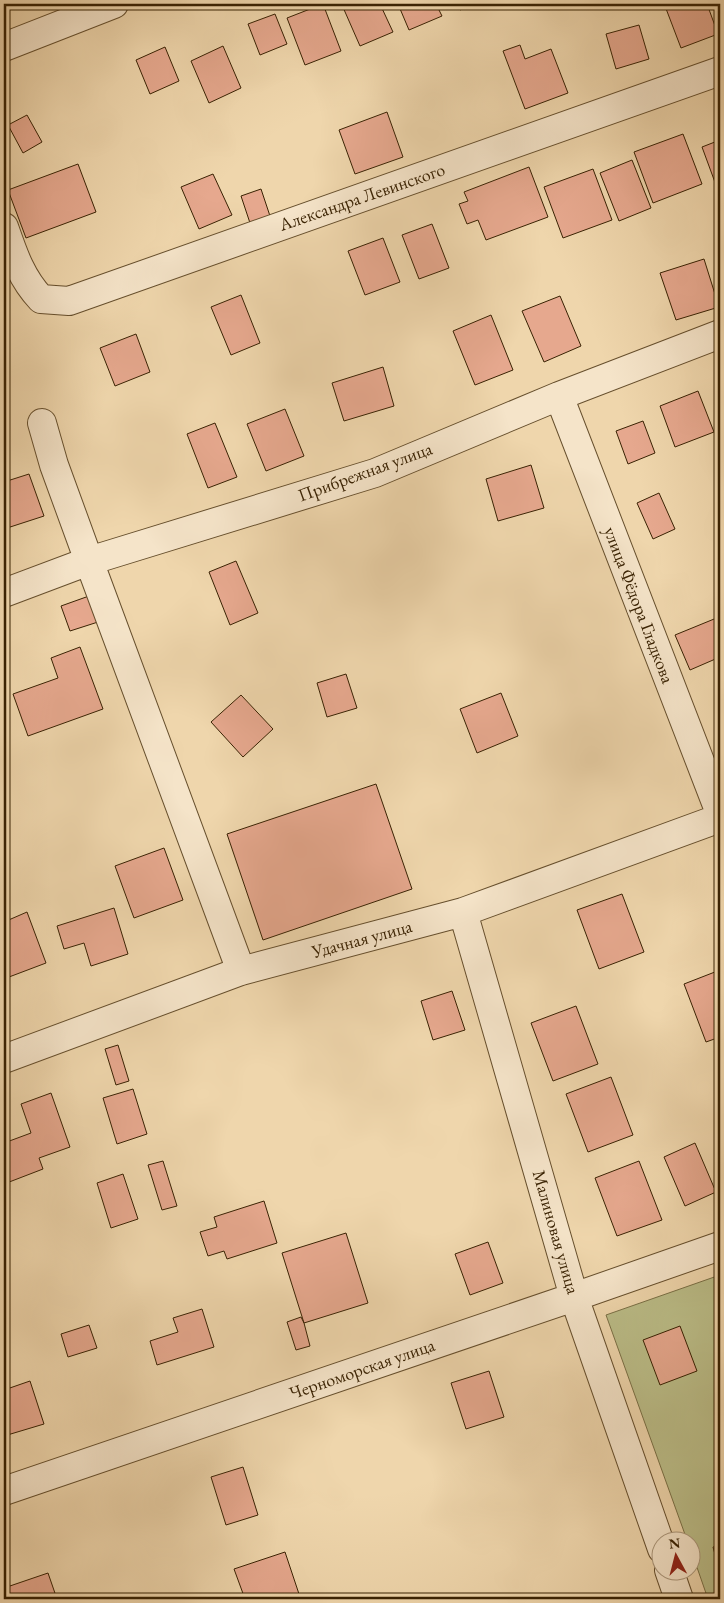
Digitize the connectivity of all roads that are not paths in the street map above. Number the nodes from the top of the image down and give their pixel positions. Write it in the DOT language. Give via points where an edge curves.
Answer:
graph roads {
  1 [pos="114,4"];
  2 [pos="4,46"];
  3 [pos="720,70"];
  4 [pos="4,226"];
  5 [pos="720,334"];
  6 [pos="559,396"];
  7 [pos="42,423"];
  8 [pos="89,561"];
  9 [pos="4,593"];
  10 [pos="720,813"];
  11 [pos="720,818"];
  12 [pos="463,912"];
  13 [pos="241,971"];
  14 [pos="4,1059"];
  15 [pos="720,1246"];
  16 [pos="574,1297"];
  17 [pos="4,1491"];
  18 [pos="655,1530"];
  19 [pos="672,1580"];
  20 [pos="679,1599"];
  1 -- 2 [label="street"];
  3 -- 4 [label="street, Александра Левинского" via="69,301 41,298 32,289 17,265"];
  5 -- 6 [label="street, Прибрежная улица"];
  6 -- 8 [label="street, Прибрежная улица" via="375,473"];
  6 -- 10 [label="street, улица Фёдора Гладкова"];
  7 -- 8 [label="street"];
  8 -- 9 [label="street, Прибрежная улица"];
  8 -- 13 [label="street"];
  11 -- 12 [label="street, Удачная улица"];
  12 -- 13 [label="street, Удачная улица"];
  12 -- 16 [label="street, Малиновая улица"];
  13 -- 14 [label="street, Удачная улица"];
  15 -- 16 [label="street, Черноморская улица"];
  16 -- 17 [label="street, Черноморская улица"];
  16 -- 18 [label="street, Малиновая улица"];
  19 -- 20 [label="street"];
}
